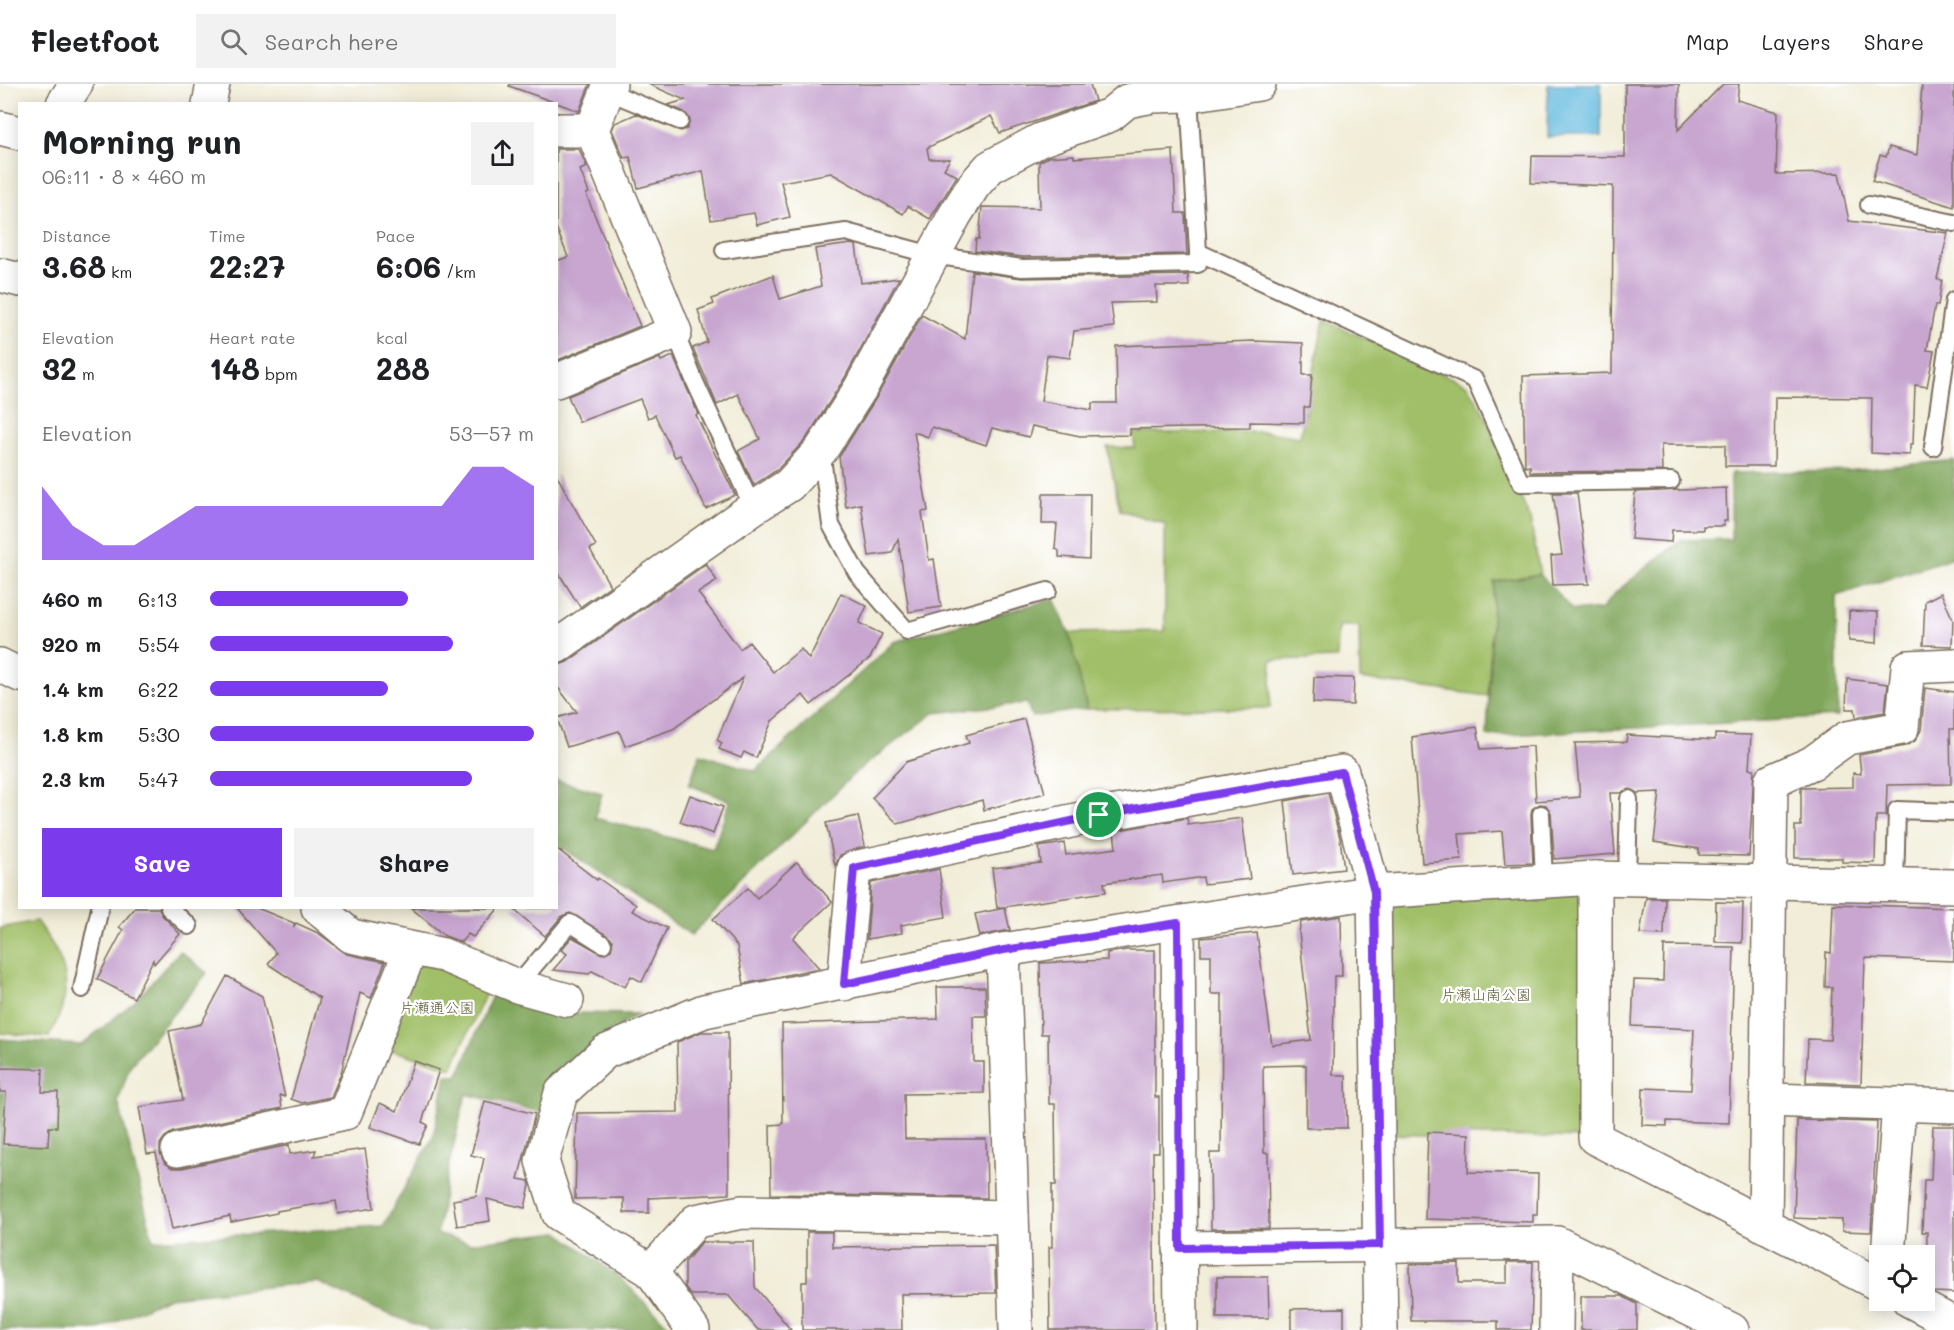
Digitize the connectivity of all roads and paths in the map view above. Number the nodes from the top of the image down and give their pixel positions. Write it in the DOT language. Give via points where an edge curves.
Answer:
graph roads {
  1 [pos="76,84"];
  2 [pos="213,84"];
  3 [pos="1259,84"];
  4 [pos="609,88"];
  5 [pos="1119,92"];
  6 [pos="1189,95"];
  7 [pos="64,102"];
  8 [pos="209,102"];
  9 [pos="680,121"];
  10 [pos="0,128"];
  11 [pos="558,130"];
  12 [pos="592,130"];
  13 [pos="18,132"];
  14 [pos="1869,205"];
  15 [pos="1954,224"];
  16 [pos="724,250"];
  17 [pos="1198,252"];
  18 [pos="932,255"];
  19 [pos="0,275"];
  20 [pos="18,280"];
  21 [pos="1954,300"];
  22 [pos="675,332"];
  23 [pos="558,380"];
  24 [pos="1934,447"];
  25 [pos="821,450"];
  26 [pos="1671,481"];
  27 [pos="753,508"];
  28 [pos="1048,591"];
  29 [pos="558,646"];
  30 [pos="0,665"];
  31 [pos="1954,665"];
  32 [pos="18,674"];
  33 [pos="1629,799"];
  34 [pos="1954,812"];
  35 [pos="1541,814"];
  36 [pos="1611,879"];
  37 [pos="1544,880"];
  38 [pos="1772,881"];
  39 [pos="1895,885"];
  40 [pos="1954,886"];
  41 [pos="1374,892"];
  42 [pos="100,909"];
  43 [pos="170,909"];
  44 [pos="319,909"];
  45 [pos="1178,923"];
  46 [pos="189,926"];
  47 [pos="603,944"];
  48 [pos="411,948"];
  49 [pos="1004,950"];
  50 [pos="844,984"];
  51 [pos="517,986"];
  52 [pos="82,989"];
  53 [pos="567,1000"];
  54 [pos="1767,1100"];
  55 [pos="1899,1104"];
  56 [pos="1954,1106"];
  57 [pos="178,1150"];
  58 [pos="1012,1217"];
  59 [pos="1765,1226"];
  60 [pos="1557,1243"];
  61 [pos="1380,1245"];
  62 [pos="1889,1245"];
  63 [pos="1180,1248"];
  64 [pos="651,1271"];
  65 [pos="1869,1279"];
  66 [pos="1930,1311"];
  67 [pos="1954,1324"];
  68 [pos="693,1330"];
  69 [pos="1016,1330"];
  70 [pos="1181,1330"];
  71 [pos="1381,1330"];
  72 [pos="1556,1330"];
  73 [pos="1732,1330"];
  1 -- 7 [label="street"];
  2 -- 8 [label="street"];
  3 -- 6 [label="street"];
  4 -- 9 [label="lane"];
  4 -- 12 [label="street"];
  5 -- 6 [label="street"];
  5 -- 18 [label="street" via="1110,115 1040,140 990,167 974,184"];
  6 -- 17 [label="lane"];
  10 -- 13 [label="street"];
  11 -- 12 [label="street"];
  12 -- 22 [label="street"];
  14 -- 15 [label="lane"];
  16 -- 18 [label="lane" via="846,232"];
  17 -- 18 [label="lane" via="1198,264 1022,268"];
  17 -- 26 [label="lane" via="1474,380 1521,483"];
  18 -- 25 [label="street" via="860,389"];
  19 -- 20 [label="street"];
  21 -- 24 [label="lane"];
  22 -- 23 [label="street"];
  22 -- 27 [label="lane"];
  25 -- 27 [label="street" via="789,485"];
  25 -- 28 [label="lane" via="831,525 857,573 907,632"];
  27 -- 29 [label="street"];
  30 -- 32 [label="street"];
  31 -- 38 [label="street" via="1908,667 1902,728 1847,738 1812,763 1771,781"];
  33 -- 36 [label="lane"];
  34 -- 39 [label="lane" via="1897,810"];
  35 -- 37 [label="lane"];
  36 -- 37 [label="street"];
  36 -- 38 [label="street"];
  36 -- 59 [label="street" via="1595,1138"];
  37 -- 41 [label="street"];
  38 -- 39 [label="street"];
  38 -- 54 [label="street"];
  39 -- 40 [label="street"];
  41 -- 45 [label="street"];
  41 -- 50 [label="street" via="1342,772 1099,815 854,868"];
  41 -- 61 [label="street"];
  42 -- 52 [label="lane"];
  43 -- 46 [label="lane"];
  44 -- 48 [label="street" via="351,936"];
  45 -- 49 [label="street"];
  45 -- 63 [label="street"];
  47 -- 51 [label="lane" via="570,923"];
  48 -- 51 [label="street" via="442,955"];
  48 -- 57 [label="street" via="345,1113"];
  49 -- 50 [label="street"];
  49 -- 58 [label="street"];
  50 -- 64 [label="street" via="704,1011 605,1052 561,1093 542,1161 559,1214"];
  51 -- 53 [label="street"];
  54 -- 55 [label="street"];
  54 -- 59 [label="street"];
  55 -- 56 [label="street"];
  55 -- 62 [label="street"];
  58 -- 64 [label="street" via="742,1212 696,1221"];
  58 -- 69 [label="street"];
  59 -- 65 [label="street"];
  60 -- 61 [label="street"];
  60 -- 72 [label="street"];
  60 -- 73 [label="street"];
  61 -- 63 [label="street"];
  61 -- 71 [label="street"];
  63 -- 70 [label="street"];
  64 -- 68 [label="street"];
  66 -- 67 [label="street"];
}
